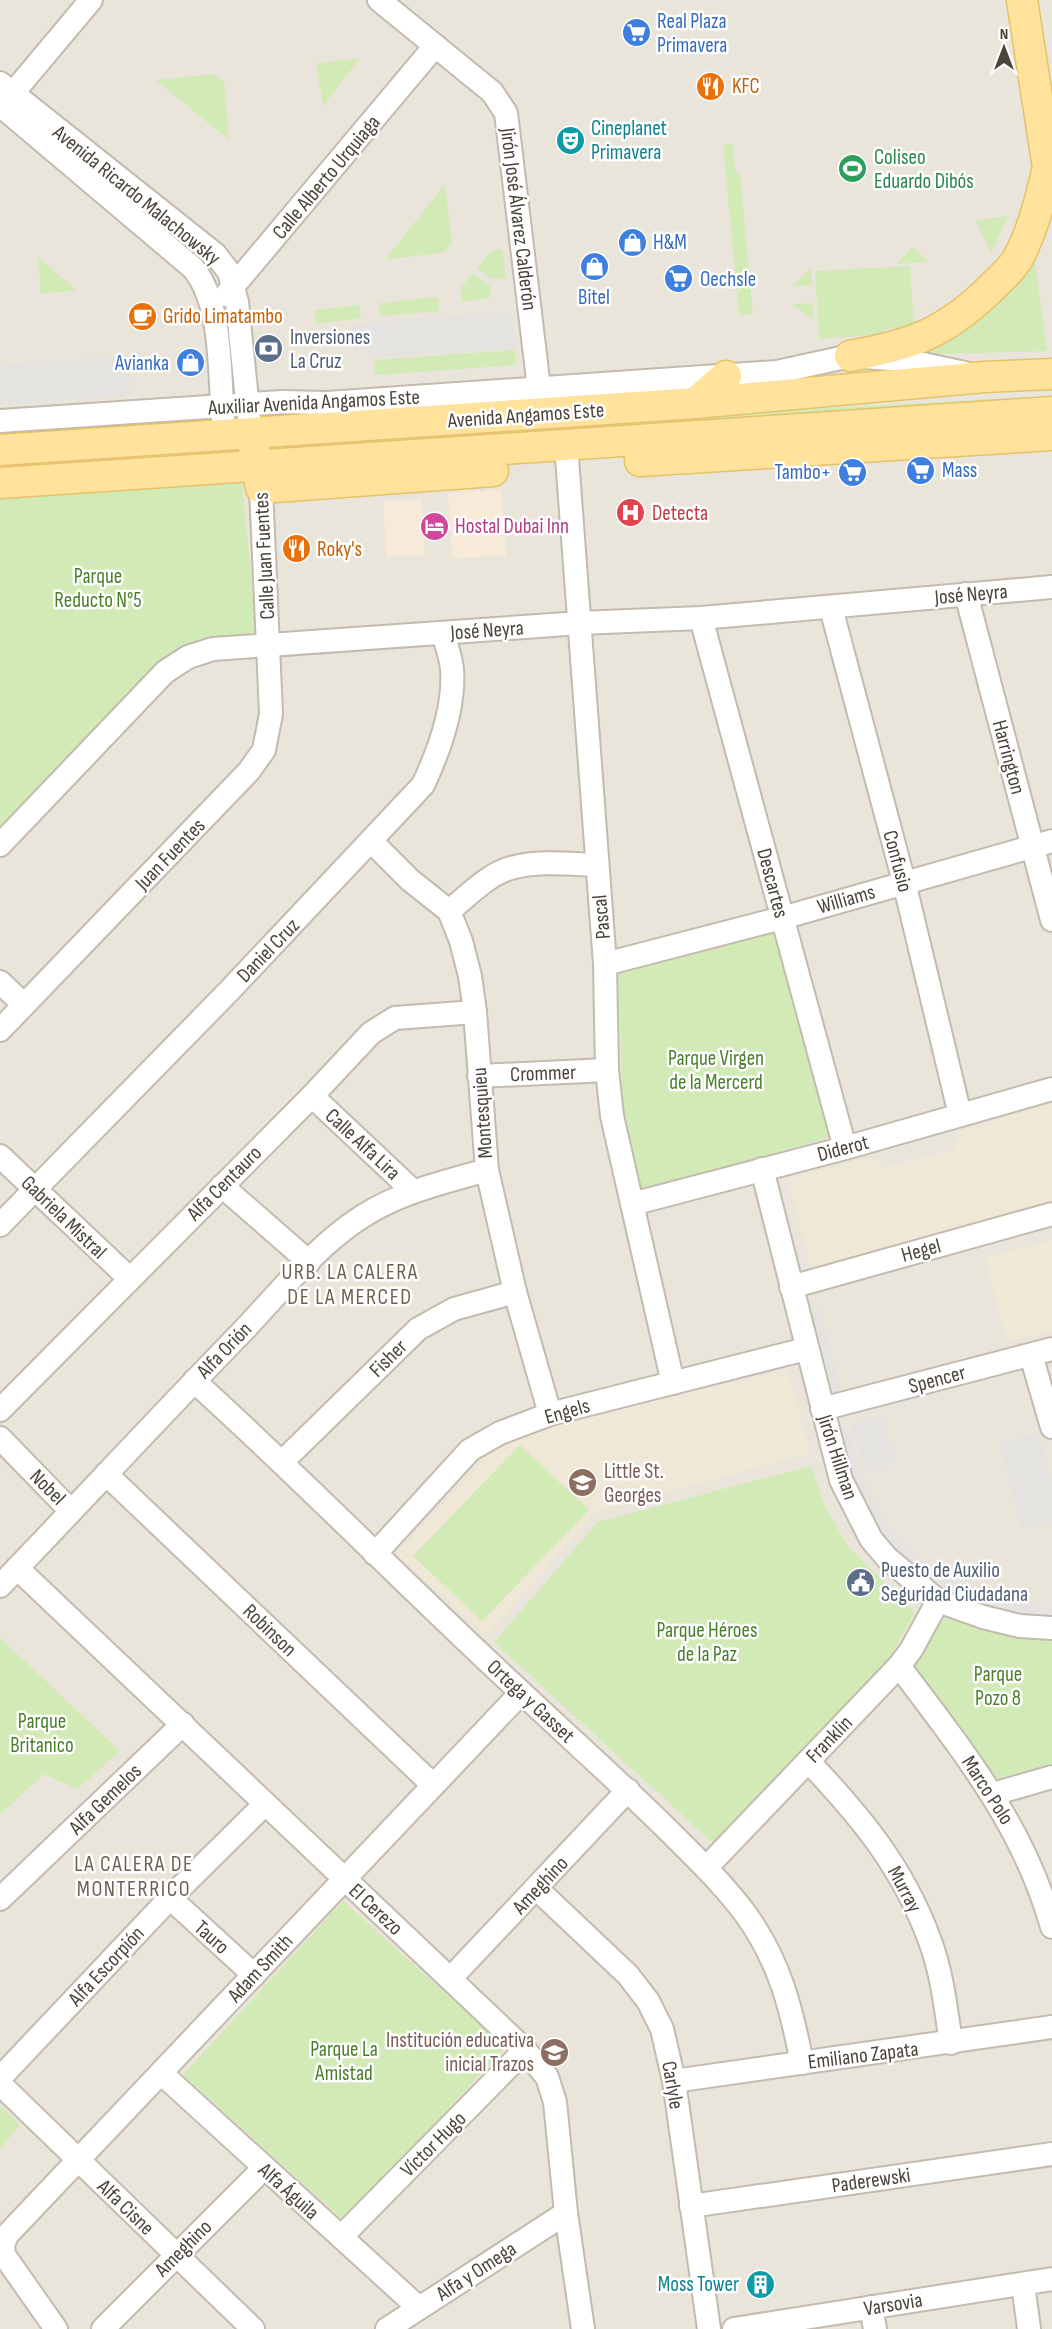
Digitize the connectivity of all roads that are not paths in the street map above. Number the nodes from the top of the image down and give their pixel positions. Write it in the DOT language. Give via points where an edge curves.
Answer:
graph roads {
  1 [pos="91,0"];
  2 [pos="379,0"];
  3 [pos="1022,0"];
  4 [pos="435,46"];
  5 [pos="3,99"];
  6 [pos="1050,182"];
  7 [pos="232,289"];
  8 [pos="213,305"];
  9 [pos="850,356"];
  10 [pos="1052,374"];
  11 [pos="726,376"];
  12 [pos="984,377"];
  13 [pos="538,388"];
  14 [pos="695,403"];
  15 [pos="247,404"];
  16 [pos="222,406"];
  17 [pos="1052,412"];
  18 [pos="0,421"];
  19 [pos="238,435"];
  20 [pos="1052,435"];
  21 [pos="0,450"];
  22 [pos="566,455"];
  23 [pos="259,477"];
  24 [pos="0,483"];
  25 [pos="1052,587"];
  26 [pos="966,594"];
  27 [pos="831,608"];
  28 [pos="701,618"];
  29 [pos="580,623"];
  30 [pos="443,633"];
  31 [pos="269,646"];
  32 [pos="372,842"];
  33 [pos="1042,844"];
  34 [pos="0,845"];
  35 [pos="597,865"];
  36 [pos="904,882"];
  37 [pos="449,911"];
  38 [pos="782,918"];
  39 [pos="1052,920"];
  40 [pos="605,964"];
  41 [pos="0,982"];
  42 [pos="24,1005"];
  43 [pos="475,1012"];
  44 [pos="0,1030"];
  45 [pos="607,1070"];
  46 [pos="479,1076"];
  47 [pos="1052,1089"];
  48 [pos="312,1096"];
  49 [pos="960,1115"];
  50 [pos="845,1148"];
  51 [pos="0,1156"];
  52 [pos="762,1169"];
  53 [pos="486,1170"];
  54 [pos="222,1186"];
  55 [pos="35,1189"];
  56 [pos="413,1191"];
  57 [pos="632,1204"];
  58 [pos="1052,1214"];
  59 [pos="0,1225"];
  60 [pos="309,1262"];
  61 [pos="129,1278"];
  62 [pos="791,1287"];
  63 [pos="515,1292"];
  64 [pos="806,1349"];
  65 [pos="1042,1352"];
  66 [pos="194,1381"];
  67 [pos="673,1383"];
  68 [pos="822,1409"];
  69 [pos="0,1410"];
  70 [pos="550,1414"];
  71 [pos="1052,1427"];
  72 [pos="0,1438"];
  73 [pos="283,1461"];
  74 [pos="106,1474"];
  75 [pos="70,1509"];
  76 [pos="375,1554"];
  77 [pos="17,1568"];
  78 [pos="0,1586"];
  79 [pos="938,1601"];
  80 [pos="1052,1628"];
  81 [pos="899,1666"];
  82 [pos="521,1693"];
  83 [pos="183,1724"];
  84 [pos="808,1761"];
  85 [pos="1052,1777"];
  86 [pos="434,1785"];
  87 [pos="628,1790"];
  88 [pos="993,1794"];
  89 [pos="264,1805"];
  90 [pos="706,1868"];
  91 [pos="344,1879"];
  92 [pos="537,1890"];
  93 [pos="170,1898"];
  94 [pos="0,1899"];
  95 [pos="1050,1915"];
  96 [pos="254,1975"];
  97 [pos="450,1979"];
  98 [pos="1052,2027"];
  99 [pos="951,2043"];
  100 [pos="525,2050"];
  101 [pos="802,2063"];
  102 [pos="161,2073"];
  103 [pos="0,2078"];
  104 [pos="674,2081"];
  105 [pos="0,2084"];
  106 [pos="1052,2154"];
  107 [pos="78,2160"];
  108 [pos="264,2168"];
  109 [pos="691,2206"];
  110 [pos="566,2213"];
  111 [pos="341,2237"];
  112 [pos="177,2255"];
  113 [pos="1052,2280"];
  114 [pos="1023,2284"];
  115 [pos="419,2308"];
  116 [pos="873,2318"];
  117 [pos="56,2329"];
  118 [pos="103,2329"];
  119 [pos="254,2329"];
  120 [pos="387,2329"];
  121 [pos="583,2329"];
  122 [pos="709,2329"];
  123 [pos="734,2329"];
  124 [pos="1029,2329"];
  1 -- 5 [label="street"];
  2 -- 4 [label="street, Jirón José Álvarez Calderón"];
  3 -- 6 [label="main road"];
  4 -- 7 [label="street, Calle Alberto Urquiaga"];
  4 -- 13 [label="street, Jirón José Álvarez Calderón" via="492,92 506,113"];
  5 -- 7 [label="street, Avenida Ricardo Malachowsky" via="215,255 229,272"];
  5 -- 8 [label="street, Avenida Ricardo Malachowsky" via="193,268 204,281"];
  6 -- 9 [label="main road" via="1034,224 1007,274 963,315 897,348"];
  7 -- 8 [label="street, Calle Alberto Urquiaga"];
  7 -- 15 [label="street, Avenida Ricardo Malachowsky" via="237,303"];
  8 -- 16 [label="street, Avenida Ricardo Malachowsky"];
  9 -- 11 [label="street, Auxiliar Avenida Angamos Este" via="777,372"];
  9 -- 12 [label="street, Auxiliar Avenida Angamos Este" via="904,360"];
  10 -- 12 [label="main road, Avenida Angamos Este"];
  11 -- 13 [label="street, Auxiliar Avenida Angamos Este"];
  11 -- 14 [label="main road"];
  12 -- 14 [label="main road, Avenida Angamos Este"];
  13 -- 15 [label="street, Auxiliar Avenida Angamos Este" via="327,403"];
  14 -- 19 [label="main road, Avenida Angamos Este"];
  15 -- 16 [label="street, Auxiliar Avenida Angamos Este"];
  15 -- 19 [label="street, Avenida Ricardo Malachowsky"];
  16 -- 18 [label="street, Auxiliar Avenida Angamos Este"];
  16 -- 19 [label="street, Avenida Ricardo Malachowsky"];
  17 -- 22 [label="main road, Avenida Angamos Este"];
  19 -- 21 [label="main road, Avenida Angamos Este"];
  19 -- 23 [label="main road, Avenida Ricardo Malachowsky"];
  20 -- 22 [label="main road"];
  22 -- 23 [label="main road"];
  22 -- 29 [label="street, Pascal"];
  23 -- 24 [label="main road"];
  23 -- 31 [label="street, Calle Juan Fuentes"];
  25 -- 26 [label="street, José Neyra"];
  26 -- 27 [label="street, José Neyra"];
  26 -- 33 [label="street, Harrington"];
  27 -- 28 [label="street, José Neyra"];
  27 -- 36 [label="street, Confusio"];
  28 -- 29 [label="street, José Neyra"];
  28 -- 38 [label="street, Descartes"];
  29 -- 30 [label="street, José Neyra"];
  29 -- 35 [label="street, Pascal"];
  30 -- 31 [label="street, José Neyra"];
  30 -- 32 [label="street, Daniel Cruz" via="452,667 452,688 436,756 423,785"];
  31 -- 34 [label="street, José Neyra" via="213,649 188,657 165,672"];
  31 -- 42 [label="street, Juan Fuentes" via="269,730 258,760"];
  32 -- 37 [label="street"];
  32 -- 55 [label="street, Daniel Cruz"];
  33 -- 36 [label="street, Williams"];
  33 -- 39 [label="street, Harrington"];
  35 -- 37 [label="street" via="546,863 510,868"];
  35 -- 40 [label="street, Pascal"];
  36 -- 38 [label="street, Williams"];
  36 -- 49 [label="street, Confusio"];
  37 -- 43 [label="street, Montesquieu" via="470,976"];
  38 -- 40 [label="street, Williams"];
  38 -- 50 [label="street, Descartes"];
  40 -- 45 [label="street, Pascal"];
  41 -- 42 [label="street"];
  42 -- 44 [label="street, Juan Fuentes"];
  43 -- 46 [label="street, Montesquieu"];
  43 -- 48 [label="street, Alfa Centauro" via="388,1021 355,1049"];
  45 -- 46 [label="street, Crommer"];
  45 -- 57 [label="street, Pascal" via="612,1116"];
  46 -- 53 [label="street, Montesquieu"];
  47 -- 49 [label="street, Diderot"];
  48 -- 54 [label="street, Alfa Centauro"];
  48 -- 56 [label="street, Calle Alfa Lira"];
  49 -- 50 [label="street, Diderot"];
  50 -- 52 [label="street, Diderot"];
  51 -- 55 [label="street, Gabriela Mistral"];
  52 -- 57 [label="street, Diderot"];
  52 -- 62 [label="street, Jirón Hillman"];
  53 -- 56 [label="street, Alfa Orión"];
  53 -- 63 [label="street, Montesquieu"];
  54 -- 60 [label="street"];
  54 -- 61 [label="street, Alfa Centauro"];
  55 -- 59 [label="street, Daniel Cruz"];
  55 -- 61 [label="street, Gabriela Mistral"];
  56 -- 60 [label="street, Alfa Orión" via="350,1224"];
  57 -- 67 [label="street, Pascal"];
  58 -- 62 [label="street, Hegel"];
  60 -- 66 [label="street, Alfa Orión"];
  61 -- 69 [label="street, Alfa Centauro"];
  62 -- 64 [label="street, Jirón Hillman"];
  63 -- 70 [label="street, Montesquieu"];
  63 -- 73 [label="street, Fisher" via="447,1312 417,1329"];
  64 -- 67 [label="street, Engels"];
  64 -- 68 [label="street, Jirón Hillman"];
  65 -- 68 [label="street, Spencer"];
  65 -- 71 [label="street"];
  66 -- 73 [label="street, Ortega y Gasset"];
  66 -- 74 [label="street, Alfa Orión"];
  67 -- 70 [label="street, Engels"];
  68 -- 79 [label="street, Jirón Hillman" via="841,1480 867,1532 887,1558"];
  70 -- 76 [label="street, Engels" via="492,1436 470,1450"];
  72 -- 75 [label="street, Nobel"];
  73 -- 76 [label="street, Ortega y Gasset"];
  74 -- 75 [label="street, Alfa Orión"];
  74 -- 86 [label="street, Robinson"];
  75 -- 77 [label="street, Alfa Orión"];
  76 -- 82 [label="street, Ortega y Gasset"];
  77 -- 78 [label="street, Alfa Orión"];
  77 -- 83 [label="street, El Cerezo"];
  79 -- 80 [label="street, Jirón Hillman" via="1020,1626"];
  79 -- 81 [label="street, Franklin"];
  81 -- 84 [label="street, Franklin"];
  81 -- 88 [label="street, Marco Polo"];
  82 -- 86 [label="street, Adam Smith"];
  82 -- 87 [label="street, Ortega y Gasset"];
  83 -- 89 [label="street, El Cerezo"];
  83 -- 94 [label="street, Alfa Gemelos"];
  84 -- 90 [label="street, Franklin"];
  84 -- 99 [label="street, Murray" via="862,1819 901,1876 931,1942"];
  85 -- 88 [label="street"];
  86 -- 91 [label="street, Adam Smith"];
  87 -- 90 [label="street, Ortega y Gasset"];
  87 -- 92 [label="street, Ameghino"];
  88 -- 95 [label="street, Marco Polo" via="1030,1865"];
  89 -- 91 [label="street, El Cerezo"];
  89 -- 93 [label="street, Alfa Escorpión"];
  90 -- 101 [label="street, Ortega y Gasset" via="766,1945 791,2006"];
  91 -- 96 [label="street, Adam Smith"];
  91 -- 97 [label="street, El Cerezo"];
  92 -- 97 [label="street, Ameghino"];
  92 -- 104 [label="street, Carlyle" via="611,1957 648,2001 662,2029"];
  93 -- 96 [label="street, Tauro"];
  93 -- 103 [label="street, Alfa Escorpión"];
  96 -- 102 [label="street, Adam Smith"];
  97 -- 100 [label="street, El Cerezo"];
  98 -- 99 [label="street, Emiliano Zapata"];
  99 -- 101 [label="street, Emiliano Zapata"];
  100 -- 110 [label="street, El Cerezo" via="547,2077 555,2102"];
  100 -- 111 [label="street, Víctor Hugo"];
  101 -- 104 [label="street, Emiliano Zapata"];
  102 -- 107 [label="street, Adam Smith"];
  102 -- 108 [label="street, Alfa Águila"];
  104 -- 109 [label="street, Carlyle"];
  105 -- 107 [label="street, Alfa Cisne"];
  106 -- 109 [label="street, Paderewski"];
  107 -- 112 [label="street, Alfa Cisne"];
  107 -- 117 [label="street, Adam Smith" via="7,2235 3,2246 4,2255"];
  108 -- 111 [label="street, Alfa Águila"];
  108 -- 112 [label="street, Ameghino"];
  109 -- 122 [label="street, Carlyle"];
  110 -- 115 [label="street, Alfa y Omega"];
  110 -- 121 [label="street, El Cerezo"];
  111 -- 115 [label="street, Alfa Águila"];
  112 -- 118 [label="street, Ameghino"];
  112 -- 119 [label="street, Alfa Cisne"];
  113 -- 114 [label="street, Varsovia"];
  114 -- 116 [label="street, Varsovia"];
  114 -- 124 [label="street"];
  115 -- 120 [label="street, Alfa y Omega"];
  116 -- 123 [label="street, Varsovia"];
}
